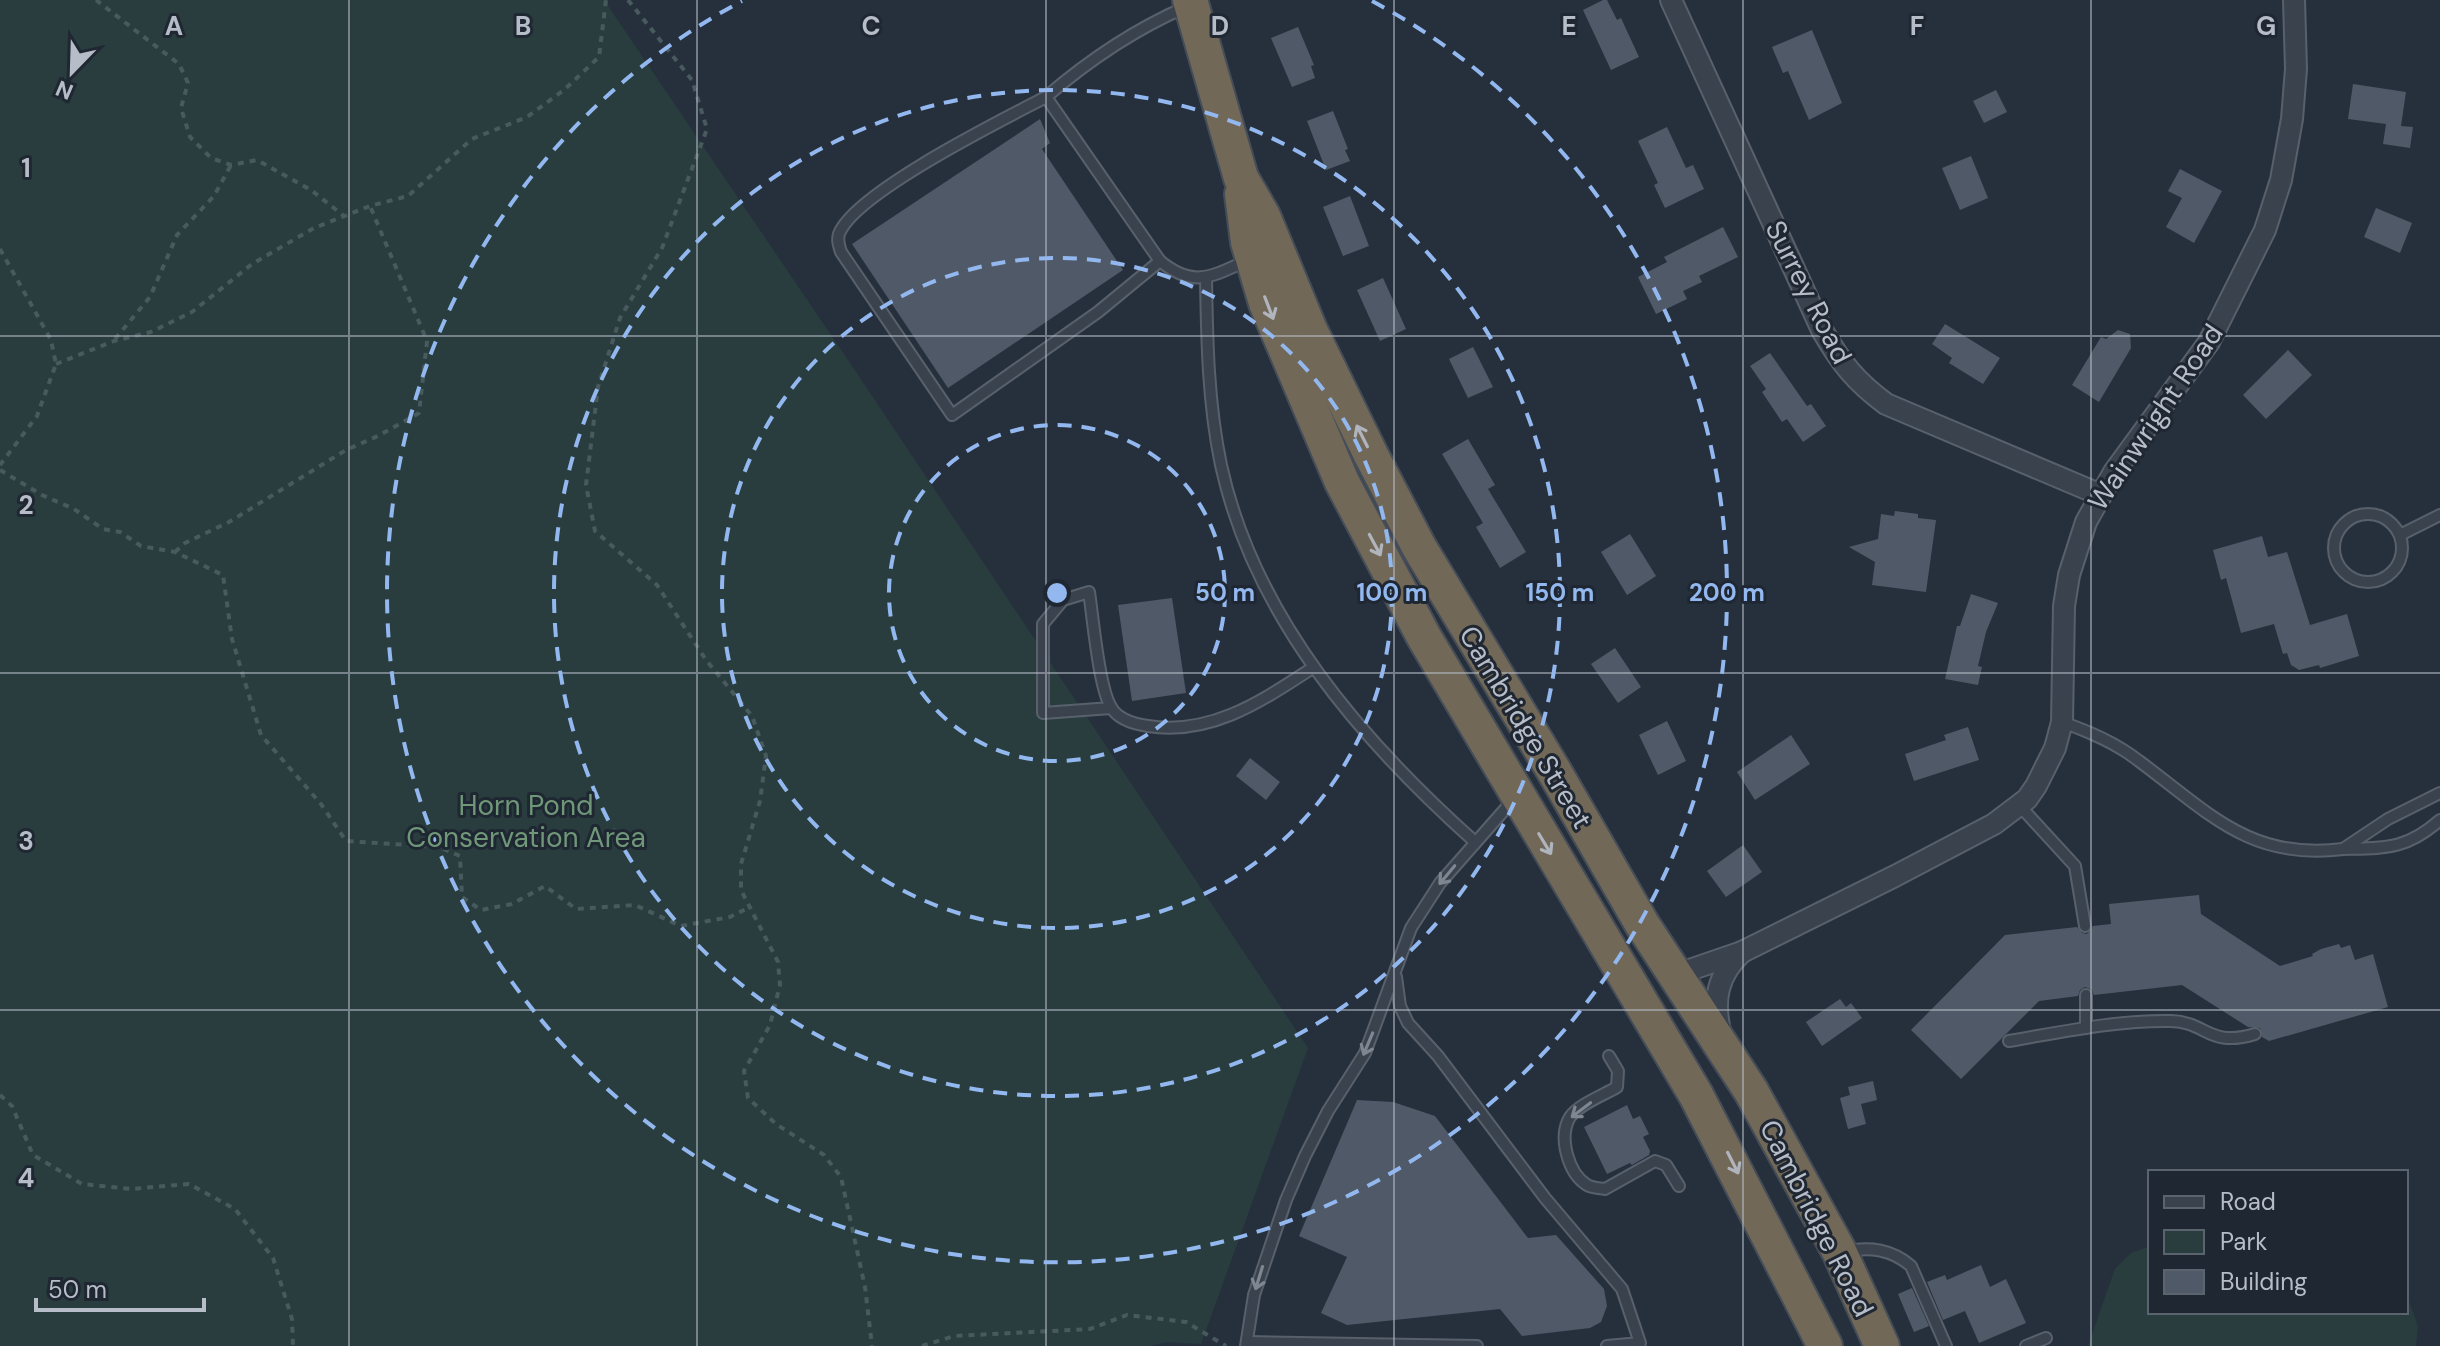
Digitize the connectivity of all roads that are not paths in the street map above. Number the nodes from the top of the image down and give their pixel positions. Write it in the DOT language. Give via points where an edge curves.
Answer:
graph roads {
  1 [pos="1671,0"];
  2 [pos="2294,0"];
  3 [pos="1190,2"];
  4 [pos="1046,97"];
  5 [pos="1241,178"];
  6 [pos="1253,258"];
  7 [pos="1160,261"];
  8 [pos="1206,278"];
  9 [pos="2101,495"];
  10 [pos="2440,515"];
  11 [pos="2400,535"];
  12 [pos="1314,667"];
  13 [pos="1111,708"];
  14 [pos="2062,722"];
  15 [pos="1554,771"];
  16 [pos="2440,793"];
  17 [pos="1517,796"];
  18 [pos="2019,805"];
  19 [pos="2440,820"];
  20 [pos="1475,842"];
  21 [pos="2343,849"];
  22 [pos="2085,926"];
  23 [pos="1742,952"];
  24 [pos="1396,971"];
  25 [pos="1675,975"];
  26 [pos="2086,995"];
  27 [pos="2086,1028"];
  28 [pos="2255,1034"];
  29 [pos="2009,1041"];
  30 [pos="1609,1056"];
  31 [pos="1751,1091"];
  32 [pos="1696,1095"];
  33 [pos="1679,1186"];
  34 [pos="1839,1251"];
  35 [pos="2046,1338"];
  36 [pos="1247,1344"];
  37 [pos="1302,1344"];
  38 [pos="1477,1346"];
  39 [pos="1607,1346"];
  40 [pos="1825,1346"];
  41 [pos="1882,1346"];
  42 [pos="1946,1346"];
  43 [pos="2026,1346"];
  1 -- 9 [label="street, Surrey Road" via="1843,366 1886,404"];
  2 -- 9 [label="street, Wainwright Road" via="2292,119 2265,230 2209,342"];
  3 -- 4 [label="lane" via="1127,36"];
  3 -- 5 [label="highway, Cambridge Street"];
  4 -- 7 [label="lane"];
  4 -- 7 [label="lane" via="956,143 872,199 839,234 841,252 952,415 1098,312"];
  5 -- 6 [label="highway, Cambridge Street"];
  15 -- 5 [label="highway, Cambridge Street, one-way" via="1419,547 1335,383 1263,216"];
  6 -- 8 [label="lane"];
  6 -- 17 [label="highway, Cambridge Street, one-way" via="1266,303 1342,482"];
  7 -- 8 [label="lane" via="1190,278"];
  8 -- 12 [label="lane" via="1212,413 1222,468 1259,573"];
  9 -- 14 [label="street, Wainwright Road" via="2077,547 2064,606"];
  10 -- 11 [label="lane"];
  11 -- 11 [label="lane" via="2377,515 2353,517 2337,534 2338,566 2356,580 2383,580 2400,563"];
  12 -- 13 [label="lane" via="1250,707 1204,724 1141,725"];
  12 -- 20 [label="lane" via="1417,788"];
  13 -- 13 [label="lane" via="1089,592 1063,600 1043,624 1043,713"];
  14 -- 18 [label="street, Wainwright Road" via="2046,768"];
  14 -- 21 [label="lane" via="2097,735 2137,760 2228,828 2297,851"];
  15 -- 17 [label="highway"];
  15 -- 25 [label="highway, Cambridge Street"];
  16 -- 21 [label="lane"];
  17 -- 20 [label="lane"];
  17 -- 32 [label="highway, Cambridge Street, one-way"];
  18 -- 22 [label="lane" via="2075,866"];
  18 -- 23 [label="street, Wainwright Road" via="1994,824"];
  19 -- 21 [label="lane" via="2395,847"];
  20 -- 24 [label="lane, one-way" via="1424,905"];
  23 -- 25 [label="street, Wainwright Road"];
  23 -- 31 [label="street, Wainwright Road" via="1719,984 1715,1011"];
  24 -- 36 [label="lane, one-way" via="1365,1053 1328,1111 1286,1200 1254,1295"];
  24 -- 39 [label="lane" via="1397,996 1408,1023 1622,1289 1640,1343"];
  25 -- 31 [label="highway, Cambridge Street"];
  26 -- 27 [label="lane"];
  27 -- 28 [label="lane" via="2174,1021 2222,1039"];
  27 -- 29 [label="lane"];
  30 -- 33 [label="lane, one-way" via="1618,1071 1617,1087 1570,1118 1564,1142 1574,1167 1587,1185 1605,1189 1661,1162"];
  31 -- 34 [label="highway, Cambridge Road"];
  32 -- 40 [label="highway, Cambridge Road, one-way"];
  34 -- 41 [label="highway, Cambridge Road"];
  34 -- 42 [label="lane" via="1867,1248 1900,1256 1911,1266"];
  35 -- 43 [label="lane"];
  36 -- 37 [label="lane"];
  37 -- 38 [label="lane"];
}
